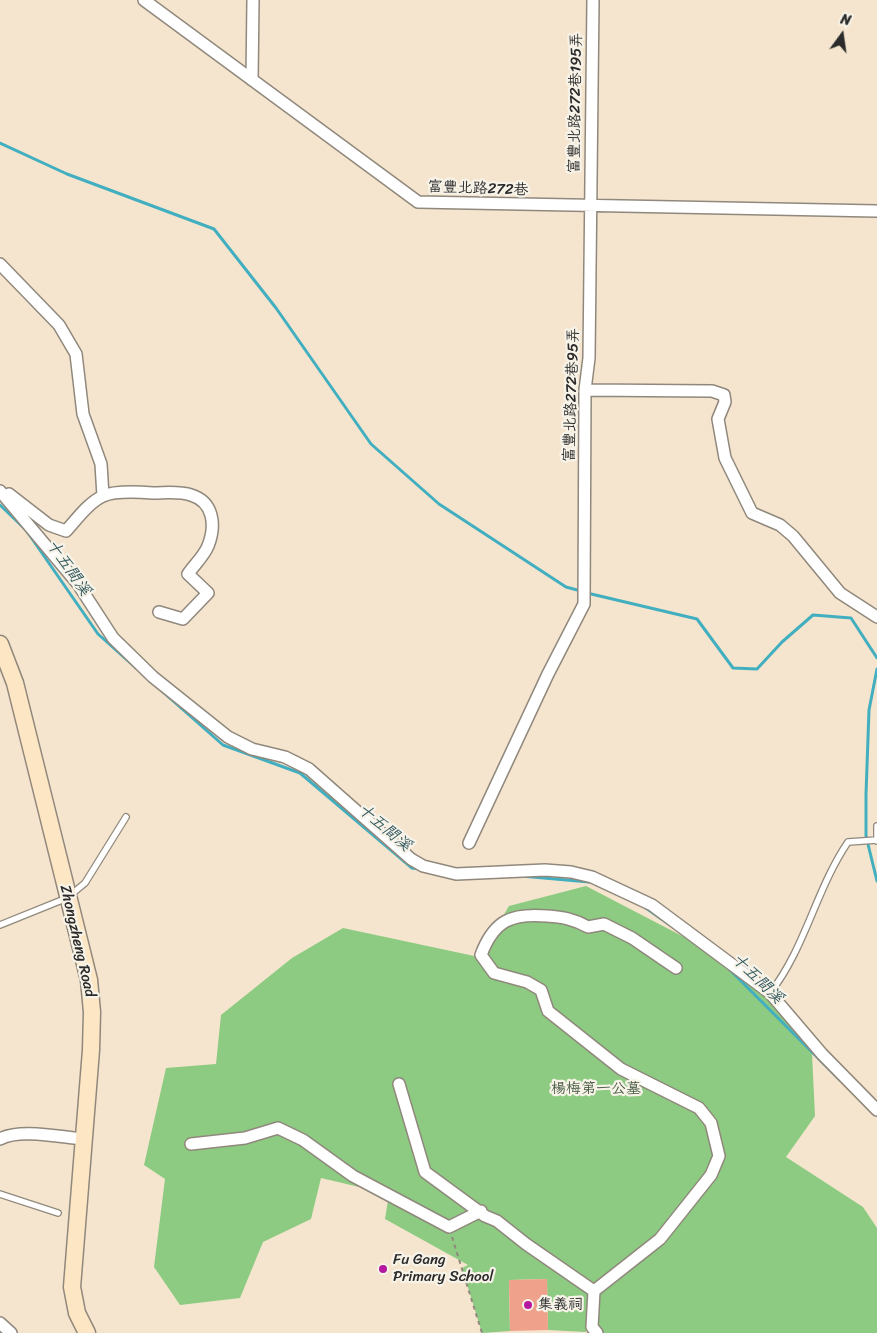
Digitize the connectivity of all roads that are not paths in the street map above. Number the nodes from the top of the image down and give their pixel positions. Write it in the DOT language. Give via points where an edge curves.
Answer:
graph roads {
  1 [pos="144,0"];
  2 [pos="253,0"];
  3 [pos="593,0"];
  4 [pos="252,80"];
  5 [pos="590,207"];
  6 [pos="877,211"];
  7 [pos="0,264"];
  8 [pos="585,390"];
  9 [pos="0,489"];
  10 [pos="103,496"];
  11 [pos="159,612"];
  12 [pos="877,617"];
  13 [pos="0,644"];
  14 [pos="126,817"];
  15 [pos="877,826"];
  16 [pos="876,840"];
  17 [pos="470,843"];
  18 [pos="67,898"];
  19 [pos="0,925"];
  20 [pos="676,968"];
  21 [pos="770,993"];
  22 [pos="398,1084"];
  23 [pos="877,1110"];
  24 [pos="0,1139"];
  25 [pos="82,1139"];
  26 [pos="191,1144"];
  27 [pos="0,1194"];
  28 [pos="481,1211"];
  29 [pos="58,1214"];
  30 [pos="594,1292"];
  31 [pos="0,1322"];
  32 [pos="11,1333"];
  33 [pos="87,1333"];
  34 [pos="597,1333"];
  1 -- 4 [label="street, 富豐北路272巷"];
  2 -- 4 [label="street"];
  3 -- 5 [label="street, 富豐北路272巷195弄"];
  4 -- 5 [label="street, 富豐北路272巷" via="418,202"];
  5 -- 6 [label="street, 富豐北路272巷"];
  5 -- 8 [label="street, 富豐北路272巷95弄" via="589,358"];
  7 -- 10 [label="street" via="59,325 76,354 83,414 101,464"];
  8 -- 12 [label="street" via="712,390 724,395 725,402 718,419 725,458 752,513 780,525 840,594"];
  8 -- 17 [label="street, 富豐北路272巷95弄" via="584,604"];
  9 -- 10 [label="street" via="49,525 66,531"];
  9 -- 21 [label="street" via="78,584 113,638 153,677 228,738 252,749 285,757 309,769 411,859 423,866 456,874 545,870 592,877 652,905"];
  10 -- 11 [label="street" via="136,492 187,494 208,508 214,525 208,548 188,574 208,593 183,619"];
  13 -- 18 [label="street, Zhongzheng Road" via="15,683"];
  14 -- 18 [label="lane" via="85,883"];
  15 -- 16 [label="lane"];
  16 -- 21 [label="lane" via="848,842 834,863 784,976"];
  18 -- 19 [label="lane"];
  18 -- 25 [label="street, Zhongzheng Road" via="88,980 92,1012"];
  20 -- 30 [label="street" via="632,938 604,924 588,927 576,920 538,915 517,915 497,927 481,955 494,973 541,990 548,1011 621,1069 699,1108 712,1123 719,1156 711,1175 660,1239"];
  21 -- 23 [label="street" via="822,1054"];
  22 -- 28 [label="street" via="425,1172"];
  24 -- 25 [label="street" via="22,1134"];
  25 -- 33 [label="street, Zhongzheng Road" via="72,1288 77,1313"];
  26 -- 28 [label="street" via="245,1138 278,1128 303,1140 353,1176 449,1228"];
  27 -- 29 [label="lane"];
  28 -- 30 [label="street"];
  30 -- 34 [label="street" via="592,1327"];
  31 -- 32 [label="street"];
}
